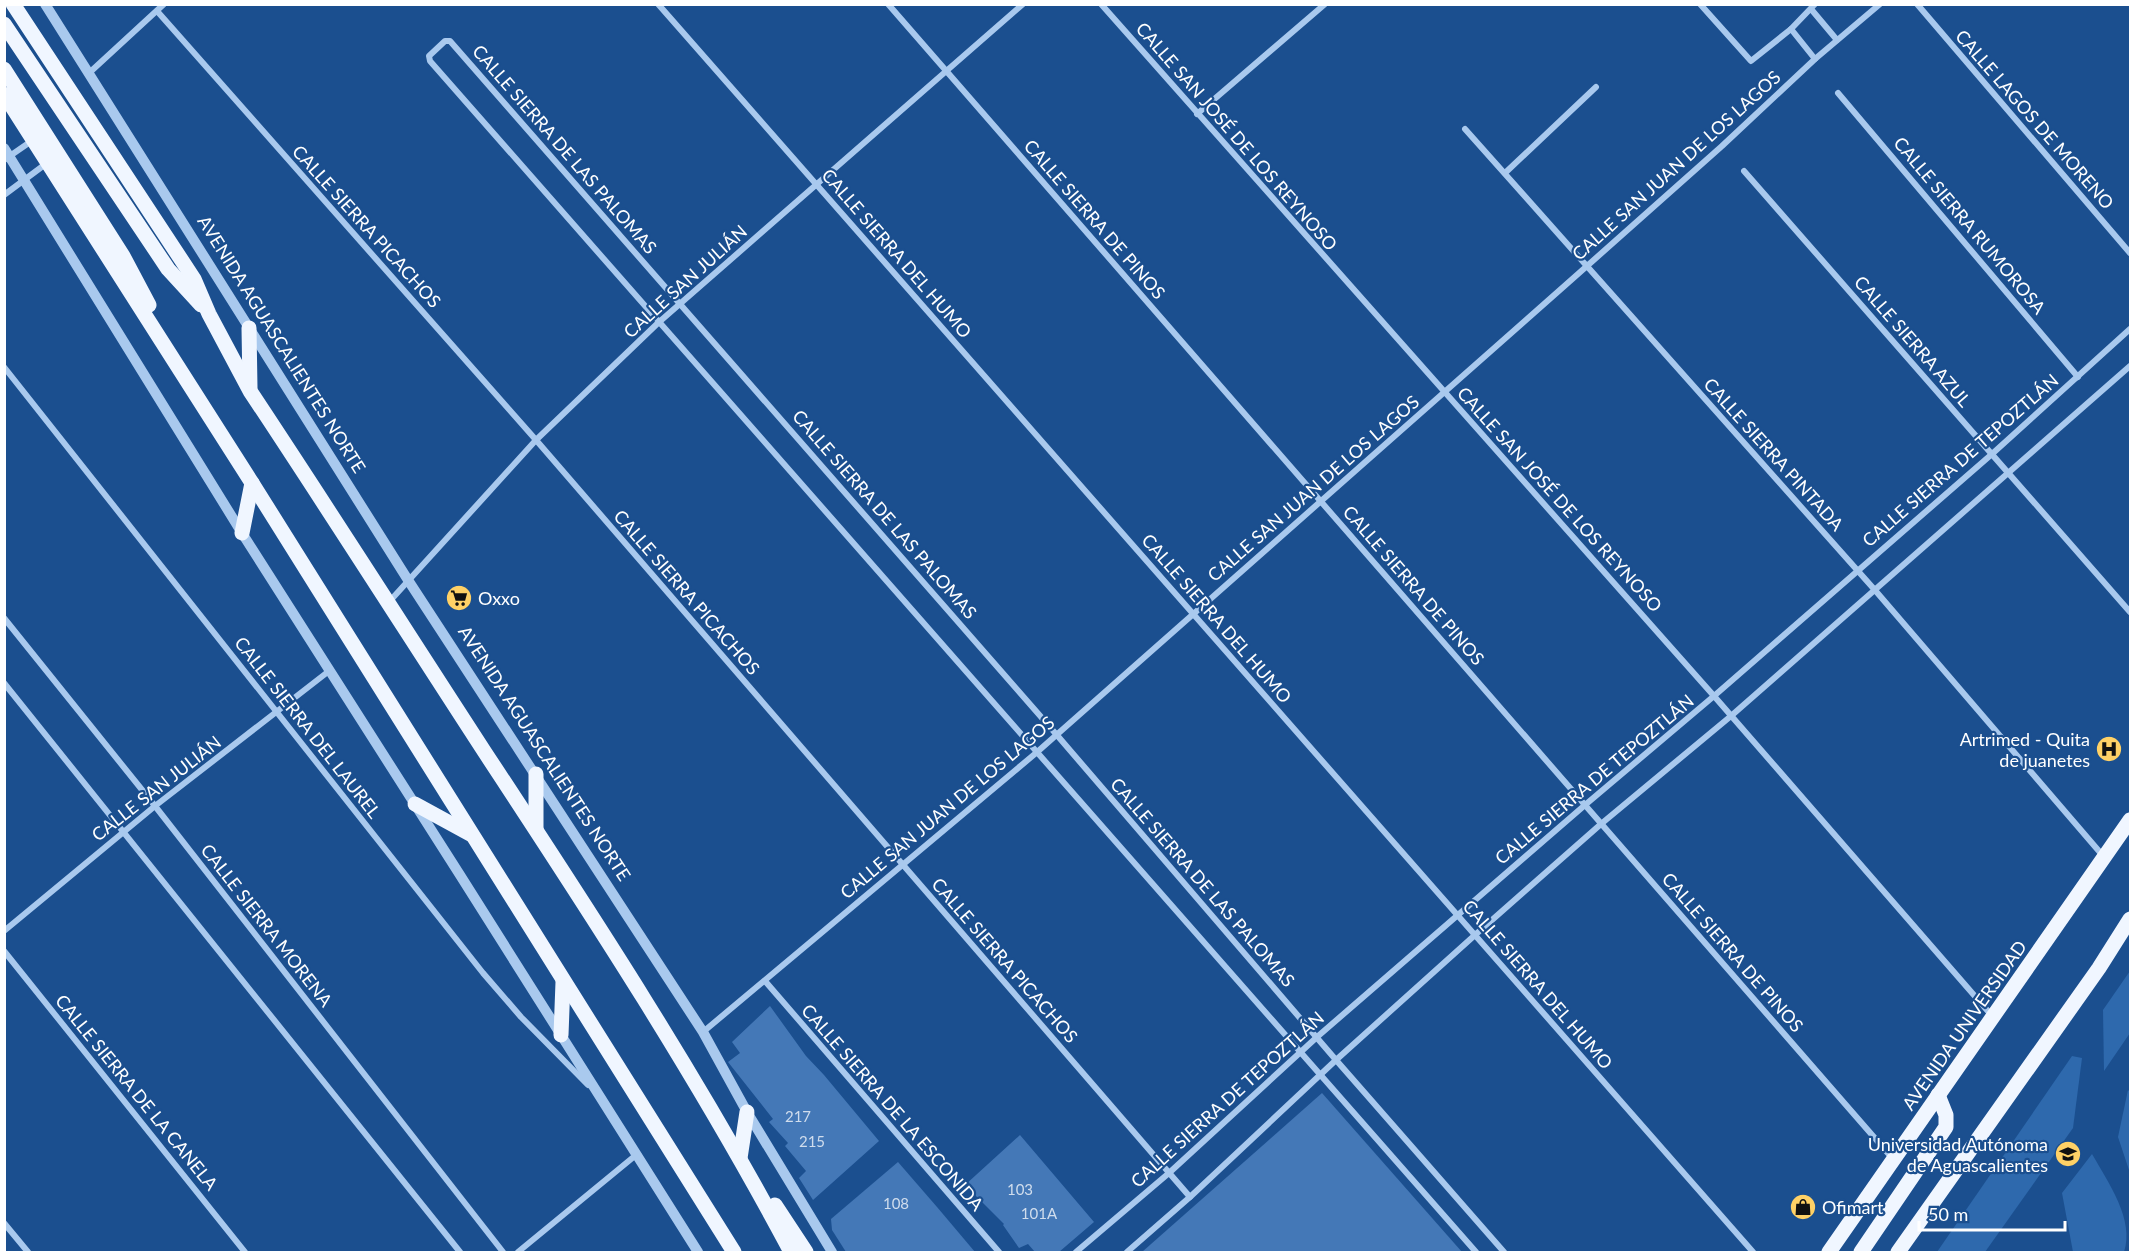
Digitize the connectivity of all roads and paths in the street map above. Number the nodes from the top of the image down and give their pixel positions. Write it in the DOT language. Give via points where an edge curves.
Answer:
graph roads {
  1 [pos="14,4"];
  2 [pos="45,4"];
  3 [pos="164,4"];
  4 [pos="658,4"];
  5 [pos="888,4"];
  6 [pos="1023,4"];
  7 [pos="1101,4"];
  8 [pos="1325,4"];
  9 [pos="1700,4"];
  10 [pos="1880,4"];
  11 [pos="1917,4"];
  12 [pos="1813,7"];
  13 [pos="157,11"];
  14 [pos="4,24"];
  15 [pos="1791,29"];
  16 [pos="1837,40"];
  17 [pos="1815,59"];
  18 [pos="4,69"];
  19 [pos="948,71"];
  20 [pos="88,74"];
  21 [pos="1596,87"];
  22 [pos="1838,93"];
  23 [pos="4,94"];
  24 [pos="1197,114"];
  25 [pos="1465,129"];
  26 [pos="34,140"];
  27 [pos="6,155"];
  28 [pos="48,162"];
  29 [pos="1744,171"];
  30 [pos="1505,172"];
  31 [pos="24,180"];
  32 [pos="817,183"];
  33 [pos="4,195"];
  34 [pos="2130,253"];
  35 [pos="1587,266"];
  36 [pos="680,303"];
  37 [pos="209,314"];
  38 [pos="658,323"];
  39 [pos="249,328"];
  40 [pos="2130,329"];
  41 [pos="161,339"];
  42 [pos="2130,366"];
  43 [pos="4,367"];
  44 [pos="2078,377"];
  45 [pos="250,391"];
  46 [pos="1444,392"];
  47 [pos="536,440"];
  48 [pos="1992,454"];
  49 [pos="2008,473"];
  50 [pos="252,483"];
  51 [pos="1321,501"];
  52 [pos="242,533"];
  53 [pos="1857,570"];
  54 [pos="408,580"];
  55 [pos="1874,589"];
  56 [pos="389,602"];
  57 [pos="2130,612"];
  58 [pos="1193,614"];
  59 [pos="4,618"];
  60 [pos="329,671"];
  61 [pos="4,683"];
  62 [pos="1714,696"];
  63 [pos="277,712"];
  64 [pos="1731,716"];
  65 [pos="1056,734"];
  66 [pos="1036,753"];
  67 [pos="536,774"];
  68 [pos="415,804"];
  69 [pos="1585,805"];
  70 [pos="155,806"];
  71 [pos="2130,819"];
  72 [pos="1601,824"];
  73 [pos="536,829"];
  74 [pos="124,831"];
  75 [pos="471,834"];
  76 [pos="2105,857"];
  77 [pos="903,864"];
  78 [pos="1458,916"];
  79 [pos="2130,919"];
  80 [pos="4,931"];
  81 [pos="1474,934"];
  82 [pos="4,951"];
  83 [pos="765,981"];
  84 [pos="564,982"];
  85 [pos="1993,1017"];
  86 [pos="703,1032"];
  87 [pos="561,1035"];
  88 [pos="1317,1037"];
  89 [pos="1300,1053"];
  90 [pos="1336,1060"];
  91 [pos="1320,1076"];
  92 [pos="1938,1095"];
  93 [pos="599,1096"];
  94 [pos="747,1112"];
  95 [pos="636,1155"];
  96 [pos="740,1158"];
  97 [pos="1893,1159"];
  98 [pos="1169,1173"];
  99 [pos="751,1178"];
  100 [pos="1190,1197"];
  101 [pos="4,1223"];
  102 [pos="28,1252"];
  103 [pos="245,1252"];
  104 [pos="459,1252"];
  105 [pos="503,1252"];
  106 [pos="518,1252"];
  107 [pos="698,1252"];
  108 [pos="734,1252"];
  109 [pos="791,1252"];
  110 [pos="806,1252"];
  111 [pos="832,1252"];
  112 [pos="999,1252"];
  113 [pos="1076,1252"];
  114 [pos="1127,1252"];
  115 [pos="1476,1252"];
  116 [pos="1504,1252"];
  117 [pos="1754,1252"];
  118 [pos="1829,1252"];
  119 [pos="1861,1252"];
  120 [pos="1898,1252"];
  1 -- 37 [label="main road" via="194,279"];
  2 -- 20 [label="street, AVENIDA AGUASCALIENTES NORTE"];
  3 -- 13 [label="street"];
  4 -- 32 [label="street, CALLE SIERRA DEL HUMO"];
  5 -- 19 [label="street, CALLE SIERRA DE PINOS"];
  6 -- 19 [label="street, CALLE SAN JULIÁN"];
  7 -- 24 [label="street, CALLE SAN JOSÉ DE LOS REYNOSO"];
  8 -- 24 [label="street"];
  9 -- 15 [label="street" via="1751,61"];
  10 -- 16 [label="street, CALLE SAN JUAN DE LOS LAGOS"];
  11 -- 34 [label="street, CALLE LAGOS DE MORENO"];
  12 -- 15 [label="street"];
  12 -- 16 [label="street"];
  13 -- 20 [label="street"];
  13 -- 47 [label="street, CALLE SIERRA PICACHOS"];
  14 -- 37 [label="main road" via="168,269"];
  15 -- 17 [label="street"];
  16 -- 17 [label="street, CALLE SAN JUAN DE LOS LAGOS"];
  17 -- 35 [label="street, CALLE SAN JUAN DE LOS LAGOS"];
  18 -- 41 [label="main road" via="123,256 146,298"];
  19 -- 32 [label="street, CALLE SAN JULIÁN"];
  19 -- 51 [label="street, CALLE SIERRA DE PINOS"];
  20 -- 39 [label="street, AVENIDA AGUASCALIENTES NORTE"];
  21 -- 30 [label="street"];
  22 -- 44 [label="street, CALLE SIERRA RUMOROSA"];
  23 -- 26 [label="main road"];
  24 -- 46 [label="street, CALLE SAN JOSÉ DE LOS REYNOSO"];
  25 -- 30 [label="street, CALLE SIERRA PINTADA"];
  26 -- 27 [label="street"];
  26 -- 28 [label="main road"];
  27 -- 31 [label="street"];
  28 -- 31 [label="street"];
  28 -- 41 [label="main road"];
  29 -- 48 [label="street, CALLE SIERRA AZUL"];
  30 -- 35 [label="street, CALLE SIERRA PINTADA"];
  31 -- 33 [label="street"];
  31 -- 52 [label="street"];
  32 -- 36 [label="street, CALLE SAN JULIÁN"];
  32 -- 58 [label="street, CALLE SIERRA DEL HUMO"];
  35 -- 46 [label="street, CALLE SAN JUAN DE LOS LAGOS"];
  35 -- 53 [label="street, CALLE SIERRA PINTADA"];
  36 -- 38 [label="street, CALLE SAN JULIÁN"];
  36 -- 38 [label="street, CALLE SIERRA DE LAS PALOMAS" via="450,41 445,41 429,56 430,61"];
  36 -- 65 [label="street, CALLE SIERRA DE LAS PALOMAS"];
  37 -- 45 [label="main road"];
  38 -- 47 [label="street, CALLE SAN JULIÁN"];
  38 -- 66 [label="street, CALLE SIERRA DE LAS PALOMAS"];
  39 -- 45 [label="main road"];
  39 -- 54 [label="street, AVENIDA AGUASCALIENTES NORTE"];
  40 -- 44 [label="street, CALLE SIERRA DE TEPOZTLÁN"];
  41 -- 50 [label="main road"];
  42 -- 49 [label="street"];
  43 -- 63 [label="street, CALLE SIERRA DEL LAUREL"];
  44 -- 48 [label="street, CALLE SIERRA DE TEPOZTLÁN"];
  45 -- 56 [label="main road"];
  46 -- 51 [label="street, CALLE SAN JUAN DE LOS LAGOS"];
  46 -- 62 [label="street, CALLE SAN JOSÉ DE LOS REYNOSO"];
  47 -- 54 [label="street, CALLE SAN JULIÁN"];
  47 -- 77 [label="street, CALLE SIERRA PICACHOS"];
  48 -- 49 [label="street, CALLE SIERRA AZUL"];
  48 -- 53 [label="street, CALLE SIERRA DE TEPOZTLÁN"];
  49 -- 55 [label="street"];
  49 -- 57 [label="street, CALLE SIERRA AZUL"];
  50 -- 52 [label="main road"];
  50 -- 75 [label="main road"];
  51 -- 58 [label="street, CALLE SAN JUAN DE LOS LAGOS"];
  51 -- 69 [label="street, CALLE SIERRA DE PINOS"];
  52 -- 60 [label="street"];
  53 -- 55 [label="street, CALLE SIERRA PINTADA"];
  53 -- 62 [label="street, CALLE SIERRA DE TEPOZTLÁN"];
  54 -- 56 [label="street, CALLE SAN JULIÁN"];
  54 -- 67 [label="street, AVENIDA AGUASCALIENTES NORTE"];
  55 -- 64 [label="street"];
  55 -- 76 [label="street, CALLE SIERRA PINTADA"];
  56 -- 73 [label="main road"];
  58 -- 65 [label="street, CALLE SAN JUAN DE LOS LAGOS"];
  58 -- 78 [label="street, CALLE SIERRA DEL HUMO"];
  59 -- 70 [label="street, CALLE SIERRA MORENA"];
  60 -- 63 [label="street, CALLE SAN JULIÁN"];
  60 -- 68 [label="street"];
  61 -- 74 [label="street"];
  62 -- 64 [label="street, CALLE SAN JOSÉ DE LOS REYNOSO"];
  62 -- 69 [label="street, CALLE SIERRA DE TEPOZTLÁN"];
  63 -- 70 [label="street, CALLE SAN JULIÁN"];
  63 -- 93 [label="street, CALLE SIERRA DEL LAUREL" via="483,973"];
  64 -- 72 [label="street"];
  64 -- 85 [label="street, CALLE SAN JOSÉ DE LOS REYNOSO"];
  65 -- 66 [label="street, CALLE SAN JUAN DE LOS LAGOS"];
  65 -- 88 [label="street, CALLE SIERRA DE LAS PALOMAS"];
  66 -- 77 [label="street, CALLE SAN JUAN DE LOS LAGOS"];
  66 -- 89 [label="street, CALLE SIERRA DE LAS PALOMAS"];
  67 -- 73 [label="main road"];
  67 -- 86 [label="street, AVENIDA AGUASCALIENTES NORTE"];
  68 -- 75 [label="main road"];
  68 -- 87 [label="street"];
  69 -- 72 [label="street, CALLE SIERRA DE PINOS"];
  69 -- 78 [label="street, CALLE SIERRA DE TEPOZTLÁN"];
  70 -- 74 [label="street, CALLE SAN JULIÁN"];
  70 -- 105 [label="street, CALLE SIERRA MORENA"];
  71 -- 76 [label="main road, AVENIDA UNIVERSIDAD"];
  72 -- 81 [label="street"];
  72 -- 97 [label="street, CALLE SIERRA DE PINOS"];
  73 -- 96 [label="main road"];
  74 -- 80 [label="street, CALLE SAN JULIÁN"];
  74 -- 104 [label="street"];
  75 -- 84 [label="main road"];
  76 -- 85 [label="main road, AVENIDA UNIVERSIDAD"];
  77 -- 83 [label="street, CALLE SAN JUAN DE LOS LAGOS"];
  77 -- 98 [label="street, CALLE SIERRA PICACHOS"];
  78 -- 81 [label="street, CALLE SIERRA DEL HUMO"];
  78 -- 88 [label="street, CALLE SIERRA DE TEPOZTLÁN"];
  79 -- 120 [label="main road"];
  81 -- 90 [label="street"];
  81 -- 117 [label="street, CALLE SIERRA DEL HUMO"];
  82 -- 103 [label="street, CALLE SIERRA DE LA CANELA"];
  83 -- 86 [label="street, CALLE SAN JUAN DE LOS LAGOS"];
  83 -- 112 [label="street, CALLE SIERRA DE LA ESCONIDA"];
  84 -- 87 [label="main road"];
  84 -- 108 [label="main road"];
  85 -- 92 [label="main road, AVENIDA UNIVERSIDAD"];
  86 -- 94 [label="street, AVENIDA AGUASCALIENTES NORTE"];
  87 -- 93 [label="street"];
  88 -- 89 [label="street, CALLE SIERRA DE TEPOZTLÁN"];
  88 -- 90 [label="street, CALLE SIERRA DE LAS PALOMAS"];
  89 -- 91 [label="street, CALLE SIERRA DE LAS PALOMAS"];
  89 -- 98 [label="street, CALLE SIERRA DE TEPOZTLÁN"];
  90 -- 91 [label="street"];
  90 -- 116 [label="street, CALLE SIERRA DE LAS PALOMAS"];
  91 -- 100 [label="street"];
  91 -- 115 [label="street, CALLE SIERRA DE LAS PALOMAS"];
  92 -- 97 [label="main road, AVENIDA UNIVERSIDAD"];
  92 -- 119 [label="main road" via="1946,1127"];
  93 -- 95 [label="street"];
  94 -- 96 [label="main road"];
  94 -- 111 [label="street, AVENIDA AGUASCALIENTES NORTE"];
  95 -- 106 [label="street"];
  95 -- 107 [label="street"];
  96 -- 99 [label="main road"];
  97 -- 118 [label="main road, AVENIDA UNIVERSIDAD"];
  98 -- 100 [label="street, CALLE SIERRA PICACHOS"];
  98 -- 113 [label="street, CALLE SIERRA DE TEPOZTLÁN"];
  99 -- 109 [label="main road"];
  99 -- 110 [label="main road" via="775,1205"];
  100 -- 114 [label="street"];
  101 -- 102 [label="street"];
}
